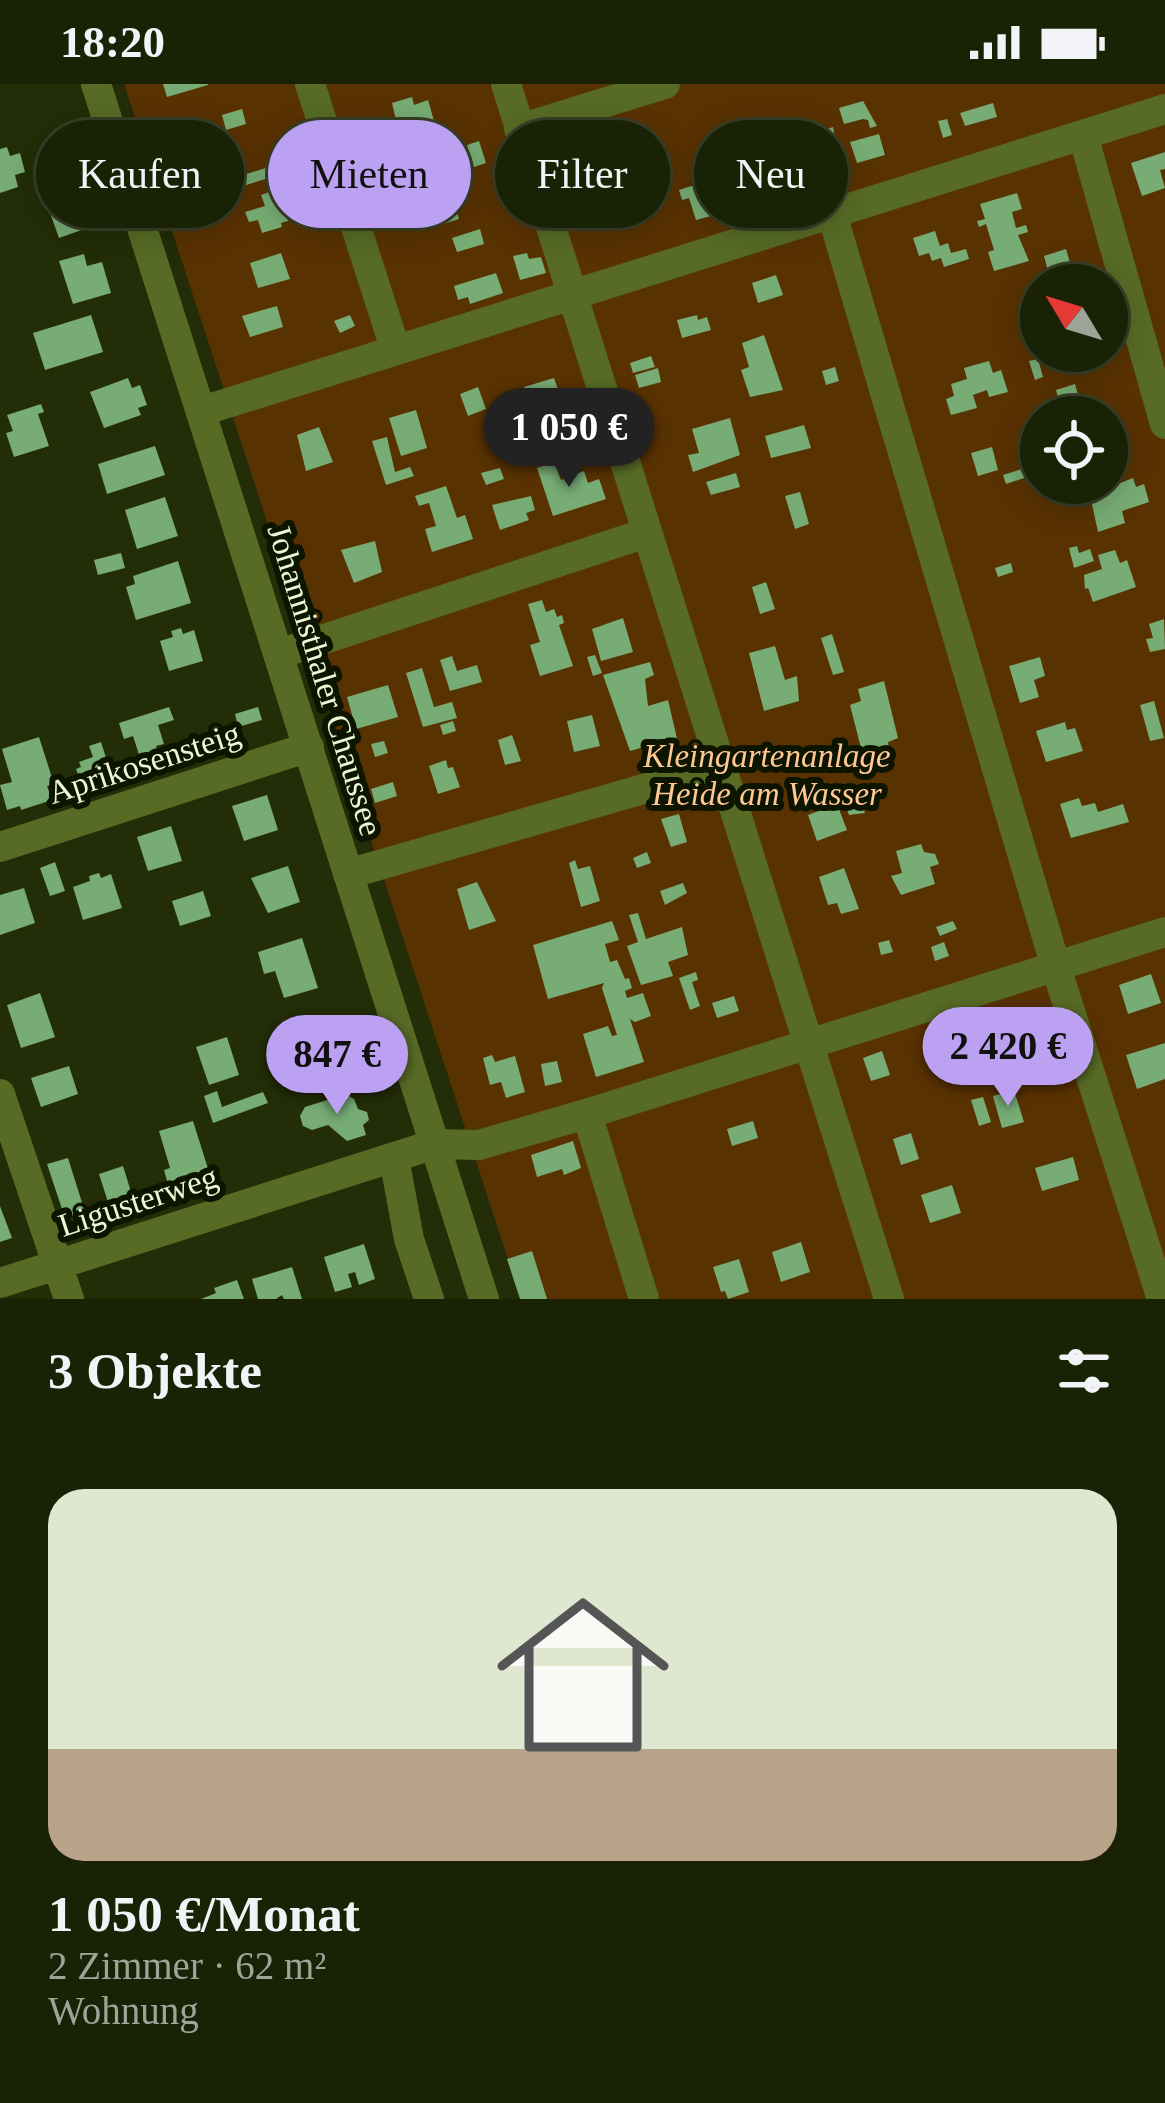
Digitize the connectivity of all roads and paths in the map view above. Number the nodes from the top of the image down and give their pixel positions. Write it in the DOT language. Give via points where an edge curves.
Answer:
graph roads {
  1 [pos="96,84"];
  2 [pos="310,84"];
  3 [pos="506,84"];
  4 [pos="665,84"];
  5 [pos="1165,110"];
  6 [pos="516,120"];
  7 [pos="548,120"];
  8 [pos="1083,135"];
  9 [pos="848,209"];
  10 [pos="551,228"];
  11 [pos="787,228"];
  12 [pos="836,228"];
  13 [pos="572,295"];
  14 [pos="395,348"];
  15 [pos="202,411"];
  16 [pos="1165,424"];
  17 [pos="646,533"];
  18 [pos="279,654"];
  19 [pos="309,747"];
  20 [pos="720,767"];
  21 [pos="0,847"];
  22 [pos="348,874"];
  23 [pos="1165,932"];
  24 [pos="1055,964"];
  25 [pos="807,1045"];
  26 [pos="0,1094"];
  27 [pos="587,1114"];
  28 [pos="435,1144"];
  29 [pos="394,1158"];
  30 [pos="57,1265"];
  31 [pos="0,1282"];
  32 [pos="69,1299"];
  33 [pos="428,1299"];
  34 [pos="484,1299"];
  35 [pos="644,1299"];
  36 [pos="889,1299"];
  37 [pos="1162,1299"];
  1 -- 15 [label="street, Johannisthaler Chaussee"];
  2 -- 14 [label="street"];
  3 -- 6 [label="street"];
  4 -- 7 [label="street"];
  5 -- 8 [label="street"];
  8 -- 9 [label="street"];
  8 -- 16 [label="street"];
  10 -- 13 [label="street"];
  11 -- 13 [label="street"];
  12 -- 24 [label="street"];
  13 -- 14 [label="street"];
  13 -- 17 [label="street"];
  14 -- 15 [label="street"];
  15 -- 18 [label="street, Johannisthaler Chaussee"];
  17 -- 18 [label="street"];
  17 -- 20 [label="street"];
  18 -- 19 [label="street, Johannisthaler Chaussee"];
  19 -- 21 [label="street, Aprikosensteig"];
  19 -- 22 [label="street, Johannisthaler Chaussee"];
  20 -- 22 [label="street"];
  20 -- 25 [label="street"];
  22 -- 28 [label="street, Johannisthaler Chaussee"];
  23 -- 24 [label="street, Ligusterweg"];
  24 -- 25 [label="street, Ligusterweg"];
  24 -- 37 [label="street"];
  25 -- 27 [label="street, Ligusterweg"];
  25 -- 36 [label="street"];
  26 -- 30 [label="street"];
  27 -- 28 [label="street, Ligusterweg" via="479,1145"];
  27 -- 35 [label="street"];
  28 -- 29 [label="street, Ligusterweg"];
  28 -- 34 [label="street, Johannisthaler Chaussee"];
  29 -- 30 [label="street, Ligusterweg"];
  29 -- 33 [label="street"];
  30 -- 31 [label="street, Ligusterweg"];
  30 -- 32 [label="street"];
}
